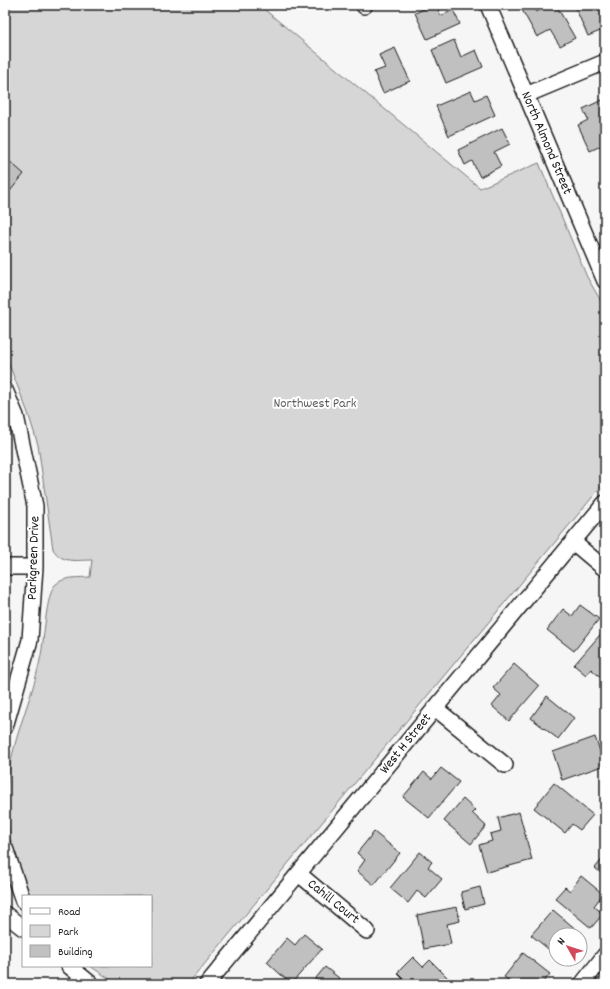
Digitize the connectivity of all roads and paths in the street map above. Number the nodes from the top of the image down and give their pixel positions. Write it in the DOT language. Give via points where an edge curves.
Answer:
graph roads {
  1 [pos="488,5"];
  2 [pos="605,62"];
  3 [pos="526,95"];
  4 [pos="605,281"];
  5 [pos="5,390"];
  6 [pos="605,503"];
  7 [pos="573,542"];
  8 [pos="5,567"];
  9 [pos="35,567"];
  10 [pos="605,569"];
  11 [pos="435,708"];
  12 [pos="5,727"];
  13 [pos="505,765"];
  14 [pos="5,848"];
  15 [pos="298,874"];
  16 [pos="22,898"];
  17 [pos="5,914"];
  18 [pos="22,927"];
  19 [pos="367,931"];
  20 [pos="605,955"];
  21 [pos="70,967"];
  22 [pos="91,984"];
  23 [pos="207,984"];
  24 [pos="582,984"];
  1 -- 3 [label="street, North Almond Street"];
  2 -- 3 [label="street"];
  3 -- 4 [label="street, North Almond Street"];
  5 -- 9 [label="street, Parkgreen Drive" via="16,416 35,506"];
  6 -- 7 [label="street, West H Street"];
  7 -- 10 [label="street"];
  7 -- 11 [label="street, West H Street"];
  8 -- 9 [label="street"];
  9 -- 12 [label="street, Parkgreen Drive" via="30,640"];
  11 -- 13 [label="street"];
  11 -- 15 [label="street, West H Street"];
  14 -- 16 [label="street"];
  15 -- 19 [label="street, Cahill Court"];
  15 -- 23 [label="street, West H Street"];
  17 -- 18 [label="street"];
  20 -- 24 [label="street"];
  21 -- 22 [label="street"];
}
